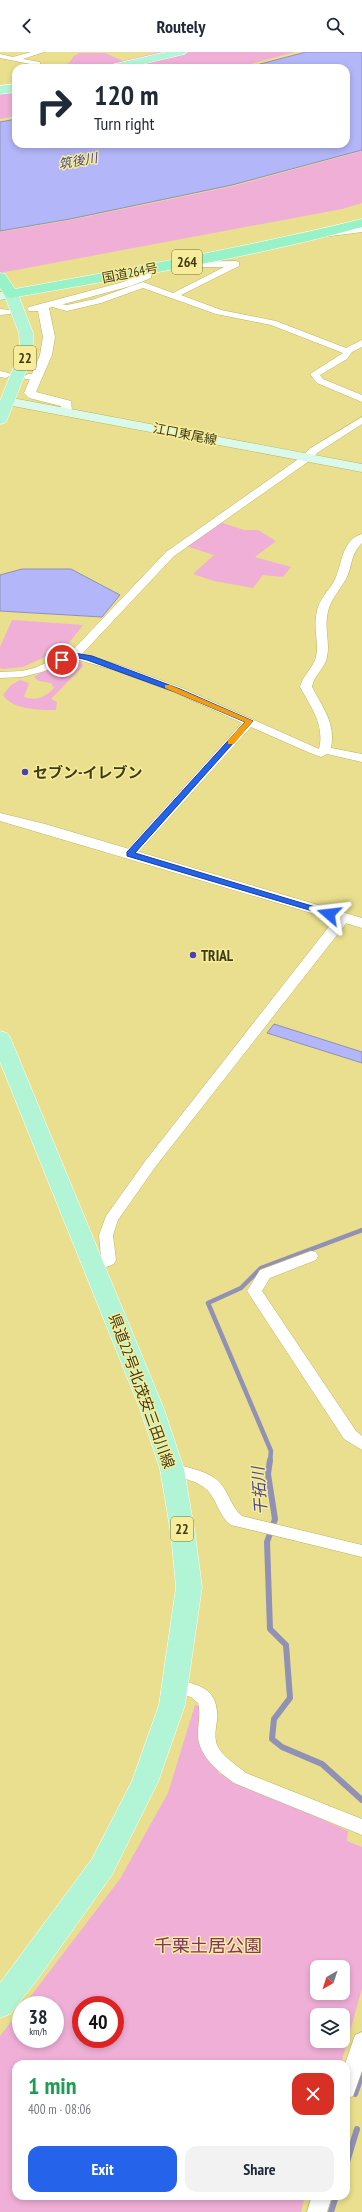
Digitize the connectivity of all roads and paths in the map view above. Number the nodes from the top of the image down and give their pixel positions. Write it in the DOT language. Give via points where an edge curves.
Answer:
graph roads {
  1 [pos="40,52"];
  2 [pos="181,52"];
  3 [pos="0,56"];
  4 [pos="12,59"];
  5 [pos="37,64"];
  6 [pos="128,64"];
  7 [pos="12,88"];
  8 [pos="0,90"];
  9 [pos="362,223"];
  10 [pos="362,229"];
  11 [pos="318,234"];
  12 [pos="179,264"];
  13 [pos="147,270"];
  14 [pos="0,277"];
  15 [pos="6,295"];
  16 [pos="173,296"];
  17 [pos="41,307"];
  18 [pos="362,343"];
  19 [pos="347,351"];
  20 [pos="362,398"];
  21 [pos="7,400"];
  22 [pos="66,411"];
  23 [pos="0,420"];
  24 [pos="362,420"];
  25 [pos="308,457"];
  26 [pos="362,468"];
  27 [pos="362,537"];
  28 [pos="74,655"];
  29 [pos="0,675"];
  30 [pos="250,721"];
  31 [pos="326,750"];
  32 [pos="362,758"];
  33 [pos="0,817"];
  34 [pos="130,854"];
  35 [pos="343,918"];
  36 [pos="362,924"];
  37 [pos="0,1037"];
  38 [pos="311,1256"];
  39 [pos="94,1267"];
  40 [pos="362,1444"];
  41 [pos="172,1469"];
  42 [pos="362,1551"];
  43 [pos="174,1686"];
  44 [pos="362,1827"];
  45 [pos="0,2005"];
  46 [pos="362,2041"];
  47 [pos="350,2078"];
  48 [pos="321,2200"];
  49 [pos="317,2212"];
  1 -- 4 [label="street"];
  2 -- 6 [label="main road"];
  3 -- 4 [label="street"];
  4 -- 5 [label="street"];
  7 -- 8 [label="main road"];
  9 -- 11 [label="highway, 国道264号 / 264"];
  10 -- 11 [label="street"];
  11 -- 12 [label="highway, 国道264号 / 264"];
  12 -- 13 [label="highway, 国道264号 / 264"];
  12 -- 16 [label="street" via="236,264"];
  13 -- 15 [label="highway, 国道264号 / 264"];
  13 -- 17 [label="street" via="147,276 127,284"];
  14 -- 15 [label="highway"];
  15 -- 21 [label="main road, 22" via="26,333 27,351"];
  16 -- 17 [label="street" via="143,285 98,301 67,308"];
  16 -- 19 [label="street" via="220,312 273,323"];
  17 -- 22 [label="street" via="49,337 46,355 32,377 31,395 67,404"];
  18 -- 19 [label="street"];
  19 -- 20 [label="street" via="344,357 315,374 320,381"];
  21 -- 22 [label="main road, 江口東尾線"];
  21 -- 23 [label="main road, 22"];
  22 -- 25 [label="main road, 江口東尾線"];
  24 -- 25 [label="street" via="313,451"];
  25 -- 26 [label="main road, 江口東尾線"];
  25 -- 28 [label="street" via="170,554"];
  27 -- 31 [label="street" via="349,550 341,578 325,600 321,618 323,651 321,660 308,678 306,687 328,734"];
  28 -- 29 [label="street" via="38,670"];
  28 -- 30 [label="street" via="131,672"];
  30 -- 31 [label="street" via="314,751 321,753"];
  30 -- 34 [label="street"];
  31 -- 32 [label="street"];
  33 -- 34 [label="street"];
  34 -- 35 [label="street"];
  35 -- 36 [label="street"];
  35 -- 39 [label="street" via="151,1163 111,1219 106,1235 109,1260"];
  37 -- 39 [label="main road, 県道22号北茂安三田川線 / 22"];
  38 -- 40 [label="street" via="265,1274 254,1291 350,1435"];
  39 -- 41 [label="main road, 県道22号北茂安三田川線 / 22" via="152,1409"];
  41 -- 42 [label="street" via="208,1483 215,1489 228,1514 237,1521"];
  41 -- 43 [label="main road, 県道22号北茂安三田川線 / 22" via="189,1587"];
  43 -- 44 [label="street" via="202,1695 208,1703 207,1739 215,1757 240,1778"];
  43 -- 45 [label="main road, 県道22号北茂安三田川線 / 22" via="172,1705 145,1782 102,1867"];
  46 -- 47 [label="street"];
  48 -- 49 [label="street"];
}
